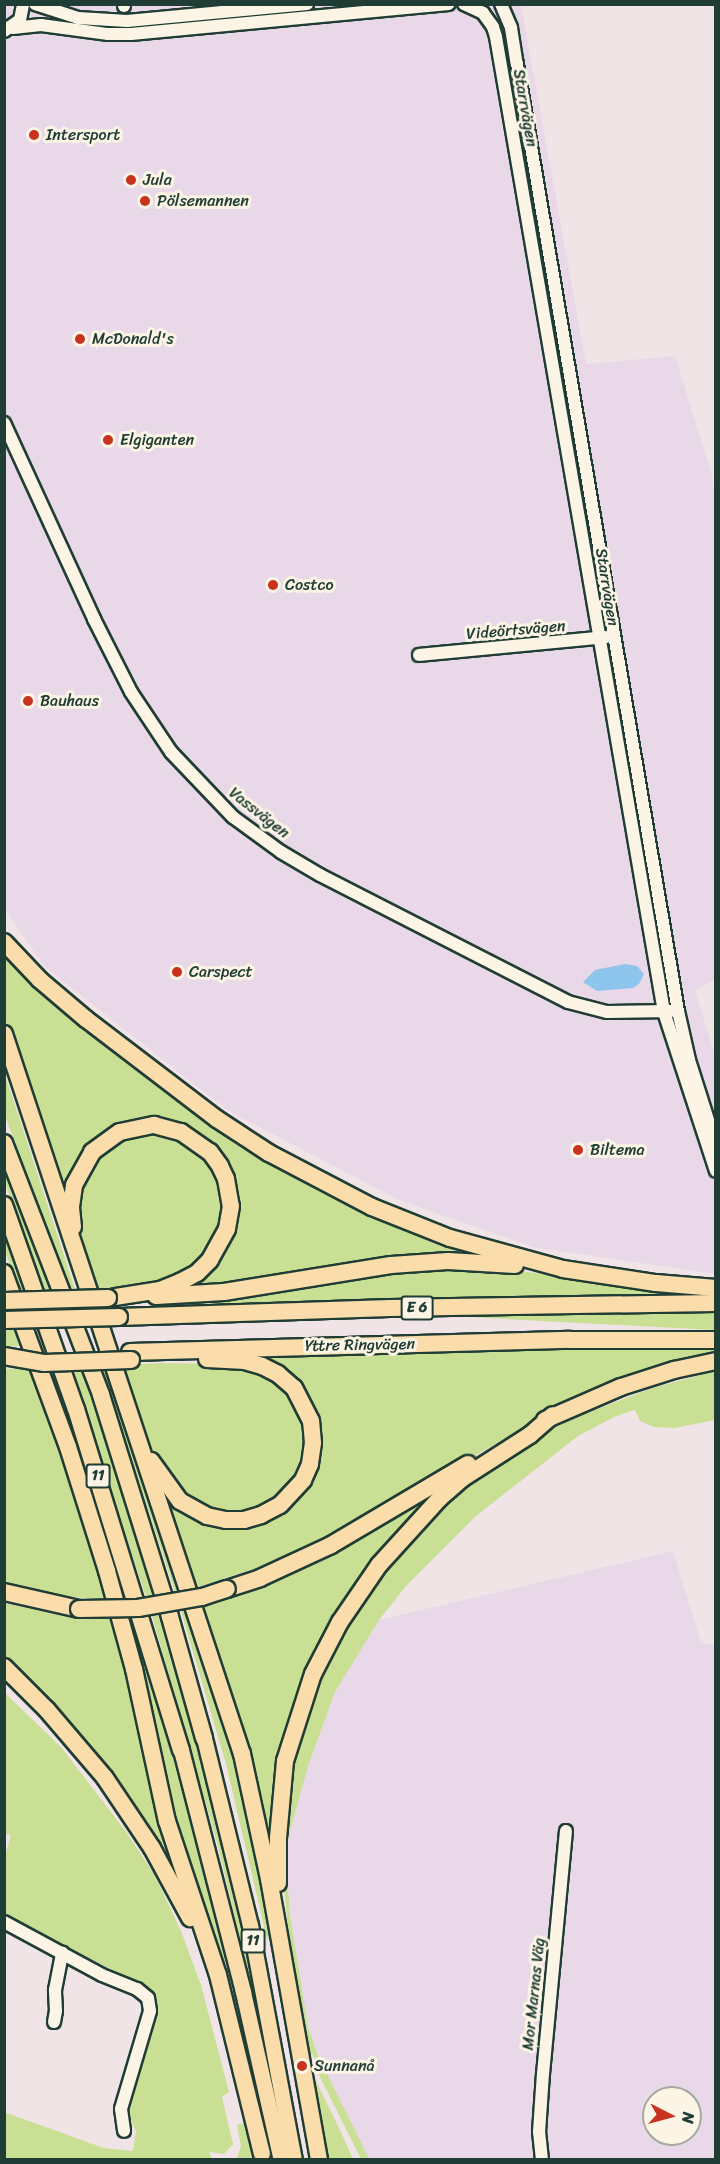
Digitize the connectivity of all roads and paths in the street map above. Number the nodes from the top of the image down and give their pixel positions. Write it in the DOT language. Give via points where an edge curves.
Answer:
graph roads {
  1 [pos="23,4"];
  2 [pos="35,4"];
  3 [pos="307,4"];
  4 [pos="449,4"];
  5 [pos="465,4"];
  6 [pos="491,4"];
  7 [pos="501,4"];
  8 [pos="403,7"];
  9 [pos="488,19"];
  10 [pos="9,29"];
  11 [pos="4,423"];
  12 [pos="615,636"];
  13 [pos="599,638"];
  14 [pos="419,655"];
  15 [pos="633,743"];
  16 [pos="618,745"];
  17 [pos="664,926"];
  18 [pos="650,928"];
  19 [pos="4,942"];
  20 [pos="678,1011"];
  21 [pos="664,1012"];
  22 [pos="4,1034"];
  23 [pos="4,1143"];
  24 [pos="716,1145"];
  25 [pos="716,1171"];
  26 [pos="4,1205"];
  27 [pos="563,1269"];
  28 [pos="4,1273"];
  29 [pos="715,1293"];
  30 [pos="112,1297"];
  31 [pos="4,1301"];
  32 [pos="95,1309"];
  33 [pos="4,1320"];
  34 [pos="716,1340"];
  35 [pos="4,1356"];
  36 [pos="130,1356"];
  37 [pos="716,1361"];
  38 [pos="120,1386"];
  39 [pos="553,1416"];
  40 [pos="4,1592"];
  41 [pos="4,1667"];
  42 [pos="204,1738"];
  43 [pos="181,1749"];
  44 [pos="566,1831"];
  45 [pos="4,1922"];
  46 [pos="62,1953"];
  47 [pos="226,2004"];
  48 [pos="54,2022"];
  49 [pos="293,2024"];
  50 [pos="124,2131"];
  51 [pos="286,2153"];
  52 [pos="262,2157"];
  53 [pos="319,2160"];
  54 [pos="542,2160"];
  1 -- 10 [label="street" via="20,20"];
  2 -- 3 [label="street" via="78,18 127,21"];
  4 -- 8 [label="street"];
  5 -- 9 [label="street"];
  6 -- 9 [label="street"];
  7 -- 12 [label="street, Starrvägen" via="511,28 518,64"];
  8 -- 10 [label="street" via="131,34 41,25"];
  9 -- 13 [label="street, Starrvägen" via="502,69"];
  11 -- 21 [label="street, Vassvägen" via="136,699 171,752 233,817 320,875 568,1002 607,1012"];
  12 -- 13 [label="street, Videörtsvägen"];
  12 -- 15 [label="street, Starrvägen"];
  13 -- 14 [label="street, Videörtsvägen"];
  13 -- 16 [label="street, Starrvägen"];
  15 -- 16 [label="street"];
  15 -- 17 [label="street, Starrvägen"];
  16 -- 18 [label="street, Starrvägen"];
  17 -- 18 [label="street"];
  17 -- 20 [label="street, Starrvägen"];
  18 -- 21 [label="street, Starrvägen"];
  19 -- 27 [label="highway" via="40,980 118,1045 269,1153 415,1226"];
  20 -- 21 [label="street, Vassvägen"];
  20 -- 24 [label="street, Starrvägen"];
  21 -- 25 [label="street, Starrvägen"];
  22 -- 32 [label="highway"];
  23 -- 42 [label="highway, 11" via="101,1395"];
  26 -- 43 [label="highway, 11" via="76,1409"];
  27 -- 29 [label="highway"];
  27 -- 30 [label="highway" via="448,1261 414,1263 224,1292"];
  28 -- 47 [label="highway" via="91,1516 134,1669 167,1821"];
  29 -- 33 [label="highway, E 6, bridge"];
  30 -- 31 [label="highway, bridge"];
  30 -- 32 [label="highway" via="160,1290 180,1282 210,1260 224,1237 231,1206 226,1179 210,1152 181,1132 154,1125 110,1137 92,1152 74,1185 73,1228"];
  32 -- 38 [label="highway"];
  34 -- 36 [label="highway, Yttre Ringvägen / E 6" via="548,1340"];
  35 -- 36 [label="highway, Yttre Ringvägen / E 6, bridge"];
  36 -- 38 [label="highway" via="245,1361 278,1374 294,1388 311,1421 313,1443 303,1480 280,1505 244,1520 207,1516 193,1509 180,1501 155,1470"];
  37 -- 39 [label="highway" via="621,1387"];
  38 -- 49 [label="highway" via="242,1754 269,1879"];
  39 -- 40 [label="highway, bridge" via="331,1545 227,1589 138,1608 80,1609"];
  39 -- 49 [label="highway" via="463,1478 400,1539 346,1612 313,1674 285,1761 279,1819 277,1872"];
  41 -- 47 [label="highway" via="77,1743 130,1813 177,1891"];
  42 -- 51 [label="main road, 11" via="250,1925"];
  43 -- 51 [label="main road, 11"];
  44 -- 54 [label="street, Mor Marnas Väg" via="543,2074 539,2132"];
  45 -- 46 [label="street"];
  46 -- 48 [label="street"];
  46 -- 50 [label="street" via="148,1998 149,2014 121,2109"];
  47 -- 52 [label="highway"];
  49 -- 53 [label="highway"];
}
